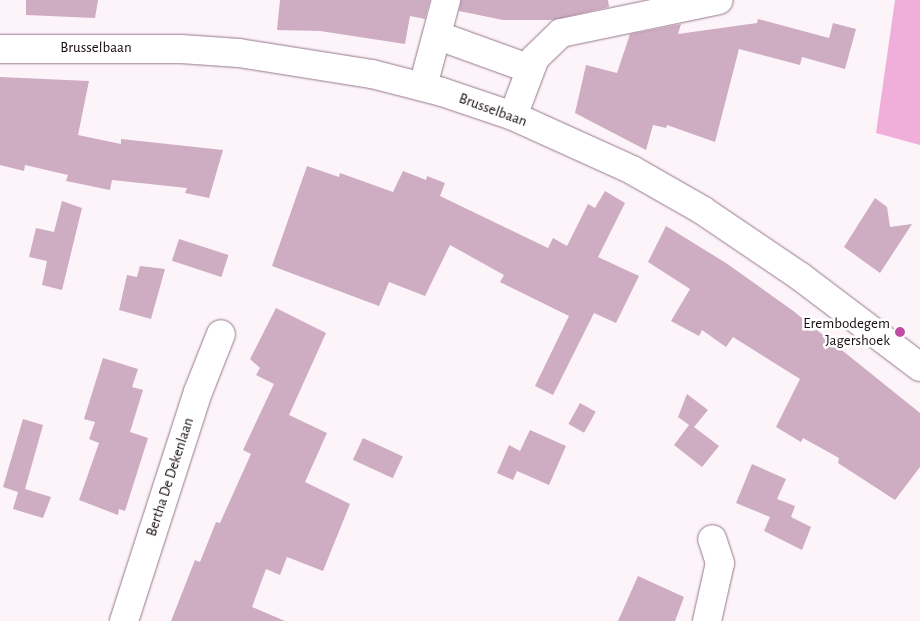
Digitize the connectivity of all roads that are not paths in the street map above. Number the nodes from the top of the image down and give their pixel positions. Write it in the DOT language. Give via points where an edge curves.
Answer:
graph roads {
  1 [pos="446,0"];
  2 [pos="719,0"];
  3 [pos="439,36"];
  4 [pos="0,49"];
  5 [pos="530,69"];
  6 [pos="423,86"];
  7 [pos="513,116"];
  8 [pos="221,334"];
  9 [pos="920,367"];
  10 [pos="712,539"];
  11 [pos="124,621"];
  12 [pos="707,621"];
  1 -- 3 [label="main road"];
  2 -- 5 [label="main road" via="561,33 541,50"];
  3 -- 5 [label="main road"];
  3 -- 6 [label="main road"];
  4 -- 6 [label="main road, Brusselbaan" via="181,49 239,53 364,72"];
  5 -- 7 [label="main road"];
  6 -- 7 [label="main road, Brusselbaan"];
  7 -- 9 [label="main road, Brusselbaan" via="632,170 702,210 794,272"];
  8 -- 11 [label="main road, Bertha De Dekenlaan" via="198,392"];
  10 -- 12 [label="main road" via="720,563"];
}
